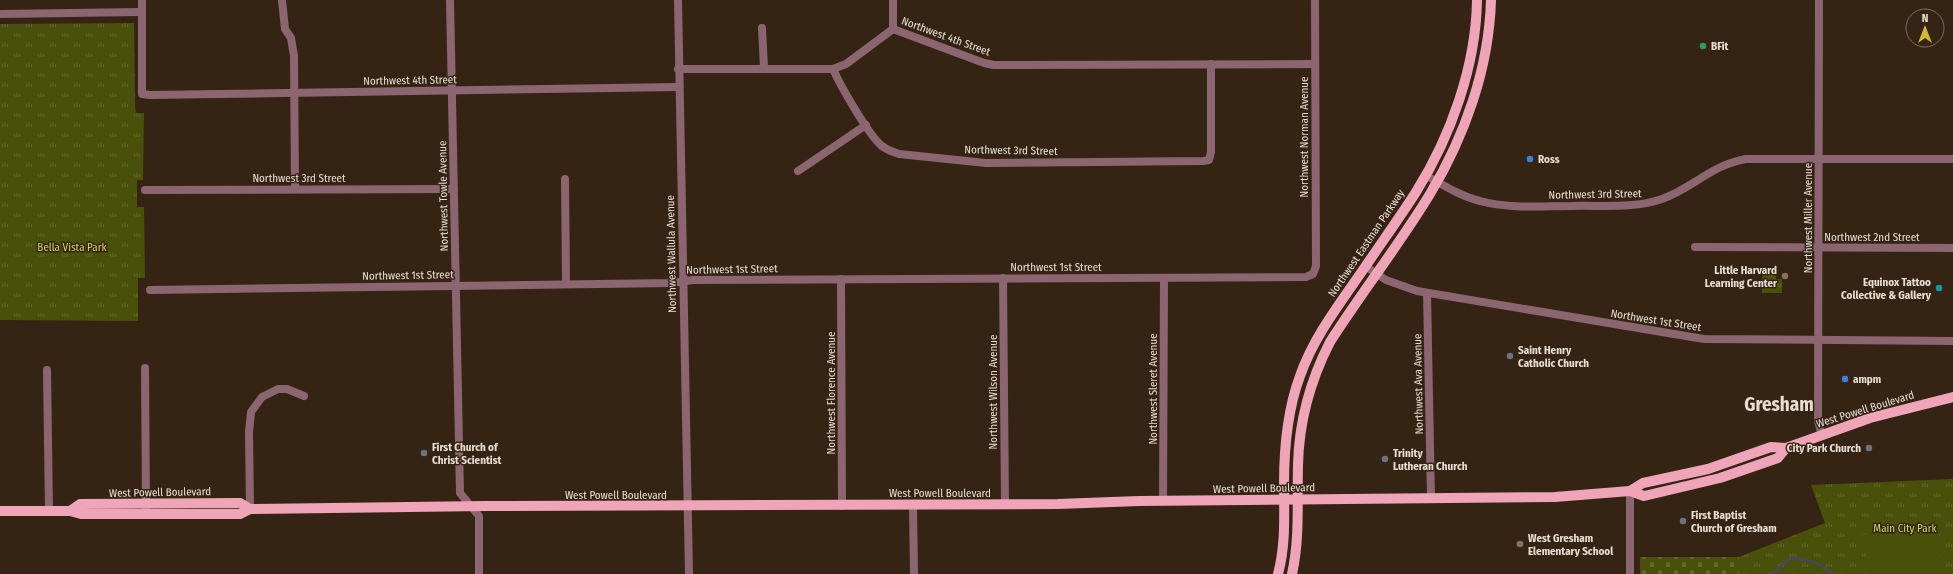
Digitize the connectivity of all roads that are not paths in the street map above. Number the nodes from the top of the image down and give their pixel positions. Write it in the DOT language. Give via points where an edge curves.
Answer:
graph roads {
  1 [pos="142,0"];
  2 [pos="282,0"];
  3 [pos="450,0"];
  4 [pos="678,0"];
  5 [pos="893,0"];
  6 [pos="1315,0"];
  7 [pos="1477,0"];
  8 [pos="1491,0"];
  9 [pos="1819,0"];
  10 [pos="142,12"];
  11 [pos="0,14"];
  12 [pos="762,28"];
  13 [pos="893,28"];
  14 [pos="1211,64"];
  15 [pos="1315,64"];
  16 [pos="764,68"];
  17 [pos="678,69"];
  18 [pos="833,69"];
  19 [pos="679,87"];
  20 [pos="452,91"];
  21 [pos="295,92"];
  22 [pos="866,125"];
  23 [pos="1818,159"];
  24 [pos="1953,159"];
  25 [pos="798,171"];
  26 [pos="1425,175"];
  27 [pos="565,179"];
  28 [pos="1437,182"];
  29 [pos="454,189"];
  30 [pos="145,190"];
  31 [pos="295,190"];
  32 [pos="1695,247"];
  33 [pos="1819,248"];
  34 [pos="1953,248"];
  35 [pos="1365,266"];
  36 [pos="1314,274"];
  37 [pos="1376,274"];
  38 [pos="1003,278"];
  39 [pos="1164,278"];
  40 [pos="841,279"];
  41 [pos="683,281"];
  42 [pos="566,283"];
  43 [pos="456,286"];
  44 [pos="150,290"];
  45 [pos="1427,293"];
  46 [pos="1818,340"];
  47 [pos="1953,341"];
  48 [pos="145,368"];
  49 [pos="47,370"];
  50 [pos="304,396"];
  51 [pos="1953,398"];
  52 [pos="1822,435"];
  53 [pos="1630,492"];
  54 [pos="1431,499"];
  55 [pos="1284,500"];
  56 [pos="1298,500"];
  57 [pos="1164,501"];
  58 [pos="146,504"];
  59 [pos="913,505"];
  60 [pos="1005,505"];
  61 [pos="842,506"];
  62 [pos="472,507"];
  63 [pos="688,507"];
  64 [pos="250,510"];
  65 [pos="0,511"];
  66 [pos="48,511"];
  67 [pos="70,511"];
  68 [pos="146,514"];
  69 [pos="479,574"];
  70 [pos="689,574"];
  71 [pos="914,574"];
  72 [pos="1278,574"];
  73 [pos="1292,574"];
  74 [pos="1630,574"];
  1 -- 10 [label="street"];
  2 -- 21 [label="street" via="285,29 293,47"];
  3 -- 20 [label="street, Northwest Towle Avenue"];
  4 -- 17 [label="street, Northwest Wallula Avenue"];
  5 -- 13 [label="street"];
  6 -- 15 [label="street, Northwest Norman Avenue"];
  7 -- 26 [label="main road, Northwest Eastman Parkway" via="1471,50 1457,104"];
  8 -- 28 [label="main road" via="1485,50 1470,109 1456,146"];
  9 -- 23 [label="street, Northwest Miller Avenue"];
  10 -- 11 [label="street"];
  10 -- 21 [label="street, Northwest 4th Street" via="142,94"];
  12 -- 16 [label="street"];
  13 -- 14 [label="street, Northwest 4th Street" via="994,65"];
  13 -- 18 [label="street, Northwest 4th Street" via="846,64"];
  14 -- 15 [label="street, Northwest 4th Street"];
  14 -- 22 [label="street, Northwest 3rd Street" via="1209,160 986,163 899,154 875,140"];
  15 -- 36 [label="street, Northwest Norman Avenue"];
  16 -- 17 [label="street, Northwest 4th Street"];
  16 -- 18 [label="street, Northwest 4th Street"];
  17 -- 19 [label="street, Northwest Wallula Avenue"];
  18 -- 22 [label="street, Northwest 3rd Street"];
  19 -- 20 [label="street, Northwest 4th Street"];
  19 -- 41 [label="street, Northwest Wallula Avenue"];
  20 -- 21 [label="street, Northwest 4th Street"];
  20 -- 29 [label="street, Northwest Towle Avenue"];
  21 -- 31 [label="street"];
  22 -- 25 [label="street"];
  23 -- 24 [label="street, Northwest 3rd Street"];
  23 -- 28 [label="street, Northwest 3rd Street" via="1750,159 1731,162 1675,194 1654,202 1633,205 1500,205 1467,197"];
  23 -- 33 [label="street, Northwest Miller Avenue"];
  26 -- 28 [label="street, Northwest 3rd Street"];
  26 -- 35 [label="main road, Northwest Eastman Parkway"];
  27 -- 42 [label="street"];
  28 -- 37 [label="main road"];
  29 -- 31 [label="street, Northwest 3rd Street"];
  29 -- 43 [label="street, Northwest Towle Avenue"];
  30 -- 31 [label="street, Northwest 3rd Street"];
  32 -- 33 [label="street, Northwest 2nd Street"];
  33 -- 34 [label="street, Northwest 2nd Street"];
  33 -- 46 [label="street, Northwest Miller Avenue"];
  35 -- 37 [label="street, Northwest 1st Street"];
  35 -- 55 [label="main road, Northwest Eastman Parkway" via="1318,337 1300,376 1289,414 1285,441"];
  36 -- 39 [label="street, Northwest 1st Street" via="1306,277"];
  37 -- 45 [label="street, Northwest 1st Street" via="1397,284"];
  37 -- 56 [label="main road" via="1330,342 1309,392 1300,431"];
  38 -- 39 [label="street, Northwest 1st Street"];
  38 -- 40 [label="street, Northwest 1st Street"];
  38 -- 60 [label="street, Northwest Wilson Avenue"];
  39 -- 57 [label="street, Northwest Sleret Avenue"];
  40 -- 41 [label="street, Northwest 1st Street"];
  40 -- 61 [label="street, Northwest Florence Avenue"];
  41 -- 42 [label="street, Northwest 1st Street"];
  41 -- 63 [label="street, Northwest Wallula Avenue"];
  42 -- 43 [label="street, Northwest 1st Street"];
  43 -- 44 [label="street, Northwest 1st Street"];
  43 -- 62 [label="street, Northwest Towle Avenue" via="460,493"];
  45 -- 46 [label="street, Northwest 1st Street" via="1697,338"];
  45 -- 54 [label="street, Northwest Ava Avenue"];
  46 -- 47 [label="street, Northwest 1st Street"];
  46 -- 52 [label="street, Northwest Miller Avenue" via="1818,421"];
  48 -- 58 [label="street"];
  49 -- 66 [label="street"];
  50 -- 64 [label="street" via="278,388 262,397 251,412"];
  51 -- 52 [label="main road, West Powell Boulevard" via="1908,408"];
  52 -- 53 [label="main road, West Powell Boulevard" via="1786,448 1771,447 1708,469 1643,483"];
  53 -- 54 [label="main road, West Powell Boulevard" via="1555,497"];
  53 -- 74 [label="street"];
  54 -- 56 [label="main road, West Powell Boulevard"];
  55 -- 56 [label="main road, West Powell Boulevard"];
  55 -- 57 [label="main road, West Powell Boulevard"];
  55 -- 72 [label="main road, Northwest Eastman Parkway" via="1283,546"];
  56 -- 73 [label="main road" via="1297,541"];
  57 -- 60 [label="main road, West Powell Boulevard"];
  58 -- 64 [label="main road, West Powell Boulevard" via="240,503"];
  58 -- 67 [label="main road, West Powell Boulevard" via="80,504"];
  58 -- 68 [label="street"];
  59 -- 60 [label="main road, West Powell Boulevard"];
  59 -- 61 [label="main road, West Powell Boulevard"];
  59 -- 71 [label="street"];
  61 -- 63 [label="main road, West Powell Boulevard"];
  62 -- 63 [label="main road, West Powell Boulevard"];
  62 -- 64 [label="main road, West Powell Boulevard"];
  62 -- 69 [label="street, Northwest Towle Avenue" via="479,516"];
  63 -- 70 [label="street, Northwest Wallula Avenue"];
  64 -- 68 [label="main road, West Powell Boulevard" via="240,514"];
  65 -- 66 [label="main road, West Powell Boulevard"];
  66 -- 67 [label="main road, West Powell Boulevard"];
  67 -- 68 [label="main road, West Powell Boulevard" via="80,514"];
}
